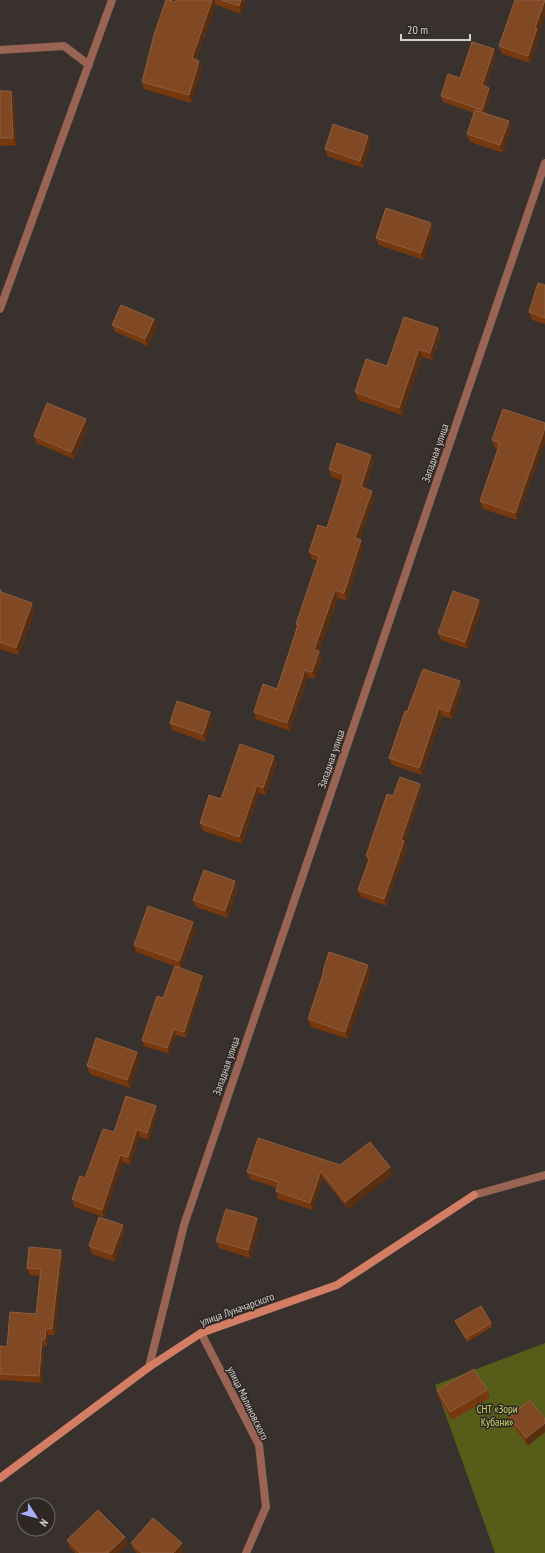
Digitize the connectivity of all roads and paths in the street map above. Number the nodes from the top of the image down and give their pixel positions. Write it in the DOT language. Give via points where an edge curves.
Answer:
graph roads {
  1 [pos="112,0"];
  2 [pos="0,50"];
  3 [pos="88,65"];
  4 [pos="545,163"];
  5 [pos="0,309"];
  6 [pos="545,1175"];
  7 [pos="201,1333"];
  8 [pos="149,1366"];
  9 [pos="0,1478"];
  10 [pos="246,1553"];
  1 -- 3 [label="street"];
  2 -- 3 [label="street" via="64,46"];
  3 -- 5 [label="street"];
  4 -- 8 [label="street, Западная улица" via="186,1217"];
  6 -- 7 [label="street, улица Луначарского" via="474,1195 337,1285"];
  7 -- 8 [label="street, улица Луначарского"];
  7 -- 10 [label="street, улица Малиновского" via="258,1445 266,1508"];
  8 -- 9 [label="street, улица Луначарского"];
}
